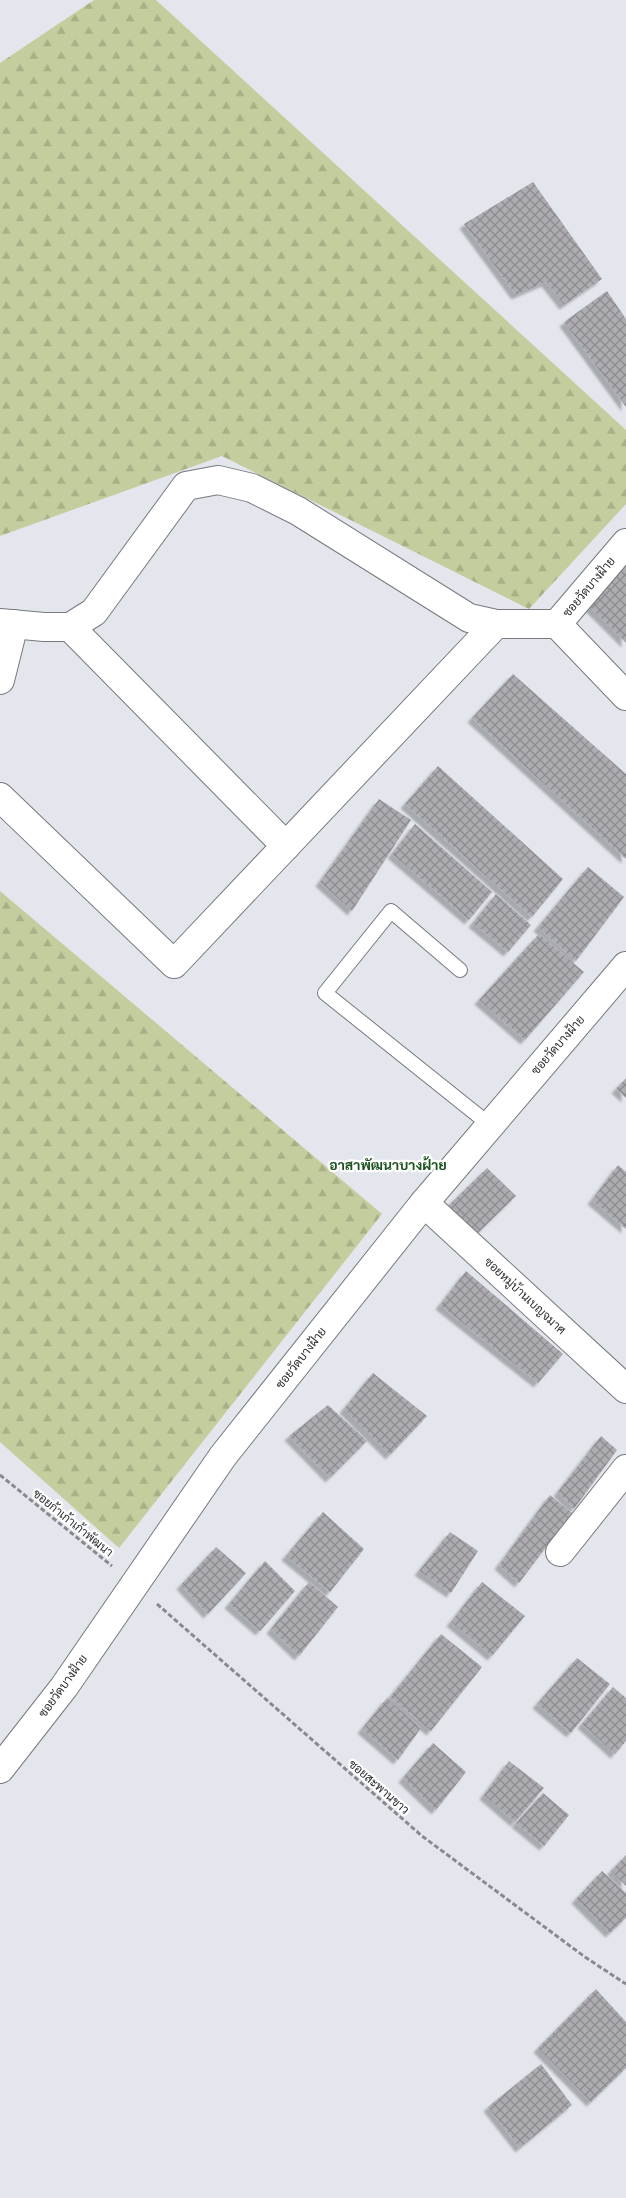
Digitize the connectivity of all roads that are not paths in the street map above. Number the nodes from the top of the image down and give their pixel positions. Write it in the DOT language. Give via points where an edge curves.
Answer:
graph roads {
  1 [pos="626,543"];
  2 [pos="7,624"];
  3 [pos="496,624"];
  4 [pos="557,624"];
  5 [pos="70,627"];
  6 [pos="0,680"];
  7 [pos="626,696"];
  8 [pos="0,797"];
  9 [pos="286,846"];
  10 [pos="626,966"];
  11 [pos="460,970"];
  12 [pos="490,1125"];
  13 [pos="424,1203"];
  14 [pos="626,1388"];
  15 [pos="626,1468"];
  16 [pos="560,1552"];
  17 [pos="2,1762"];
  1 -- 4 [label="street, ซอยวัดบางฝ้าย"];
  2 -- 5 [label="street"];
  2 -- 6 [label="street"];
  3 -- 4 [label="street"];
  3 -- 5 [label="street" via="469,618 298,511 252,488 218,480 186,486 94,612"];
  3 -- 9 [label="street"];
  4 -- 7 [label="street, ซอยวัดบางฝ้าย"];
  5 -- 9 [label="street"];
  8 -- 9 [label="street" via="174,964"];
  10 -- 12 [label="street, ซอยวัดบางฝ้าย"];
  11 -- 12 [label="lane" via="391,910 325,993"];
  12 -- 13 [label="street, ซอยวัดบางฝ้าย"];
  13 -- 14 [label="street, ซอยหมู่บ้านเบญจมาศ"];
  13 -- 17 [label="street, ซอยวัดบางฝ้าย" via="223,1456 64,1687"];
  15 -- 16 [label="street"];
}
